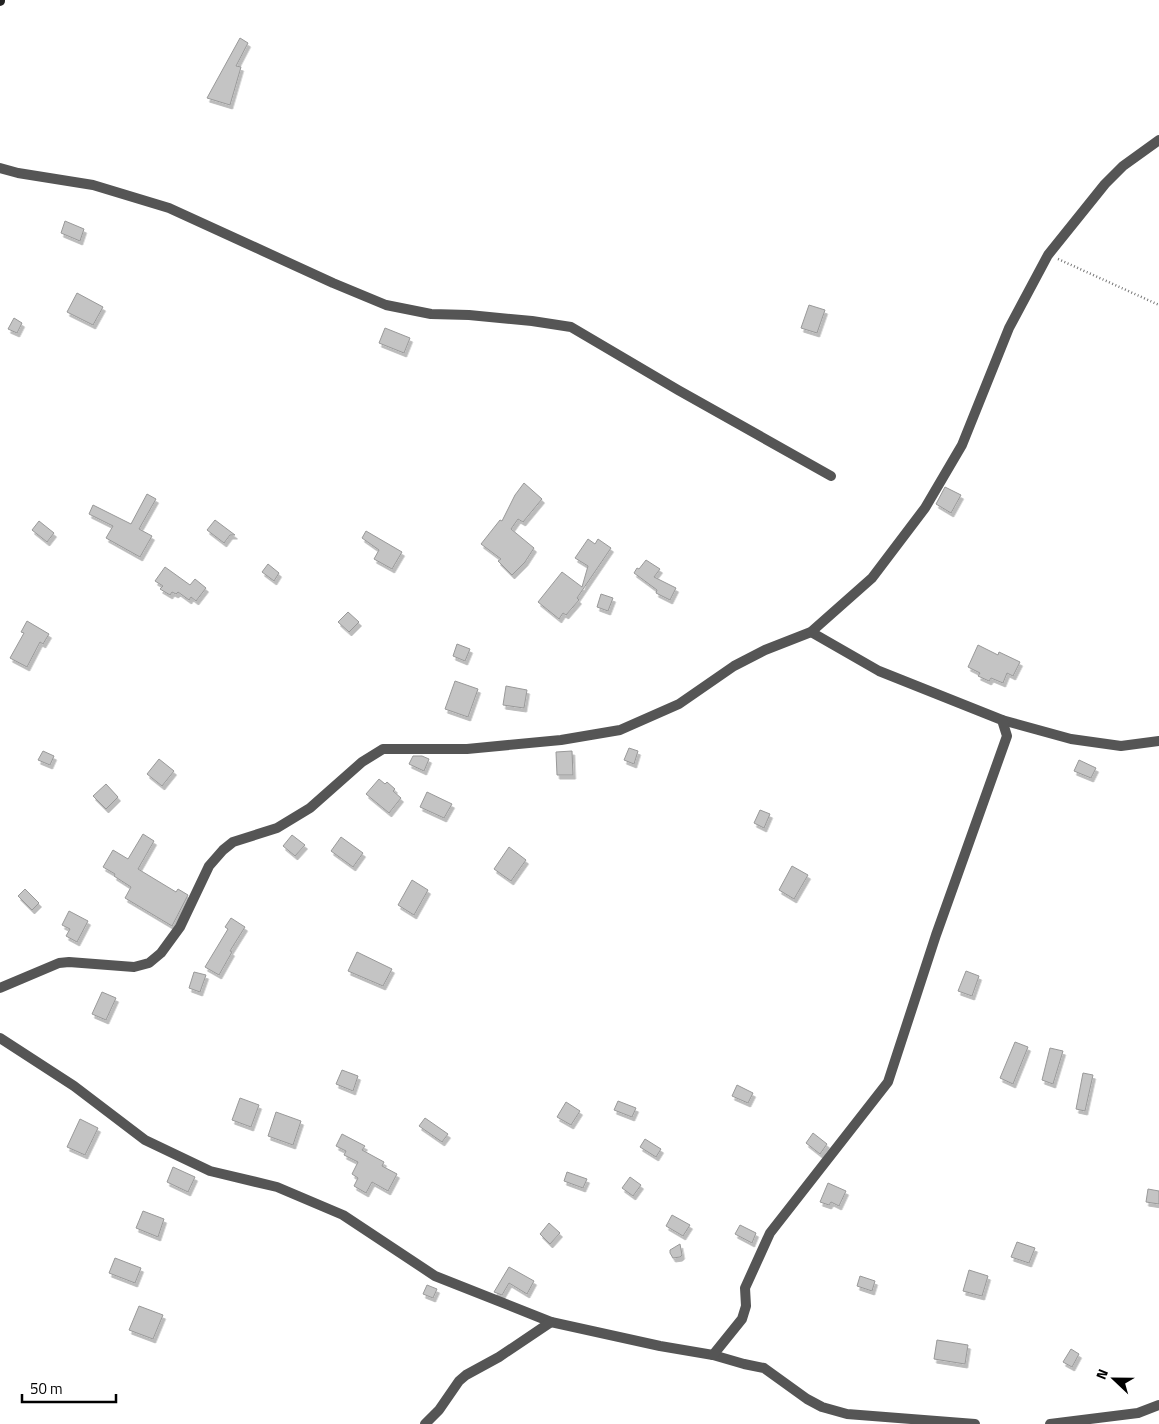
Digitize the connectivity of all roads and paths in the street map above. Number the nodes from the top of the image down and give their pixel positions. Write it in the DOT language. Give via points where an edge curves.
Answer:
graph roads {
  1 [pos="1159,140"];
  2 [pos="0,168"];
  3 [pos="1048,255"];
  4 [pos="1159,305"];
  5 [pos="831,476"];
  6 [pos="811,632"];
  7 [pos="1002,720"];
  8 [pos="1159,741"];
  9 [pos="0,988"];
  10 [pos="0,1038"];
  11 [pos="551,1322"];
  12 [pos="713,1355"];
  13 [pos="1159,1405"];
  14 [pos="425,1424"];
  15 [pos="975,1424"];
  16 [pos="1050,1424"];
  1 -- 3 [label="street" via="1123,166 1105,184"];
  2 -- 5 [label="street" via="93,185 169,208 386,305 431,314 572,327"];
  3 -- 4 [label="path"];
  3 -- 6 [label="street" via="1009,328 962,445 925,508 872,578"];
  6 -- 7 [label="street" via="879,672"];
  6 -- 9 [label="street" via="765,650 734,666 678,704 620,730 561,740 468,749 383,749 362,762 310,808 277,828 233,842 223,850 209,866 180,927 161,953 148,963 134,967 64,962"];
  7 -- 8 [label="street" via="1071,739 1121,746"];
  7 -- 12 [label="street" via="1007,736 888,1082 770,1233 745,1288 746,1306 742,1319"];
  10 -- 11 [label="street" via="74,1086 145,1140 210,1171 277,1187 343,1216 435,1276"];
  11 -- 12 [label="street"];
  11 -- 14 [label="street" via="466,1375"];
  12 -- 15 [label="street" via="764,1368 807,1399 847,1414"];
  13 -- 16 [label="street" via="1138,1413"];
}
